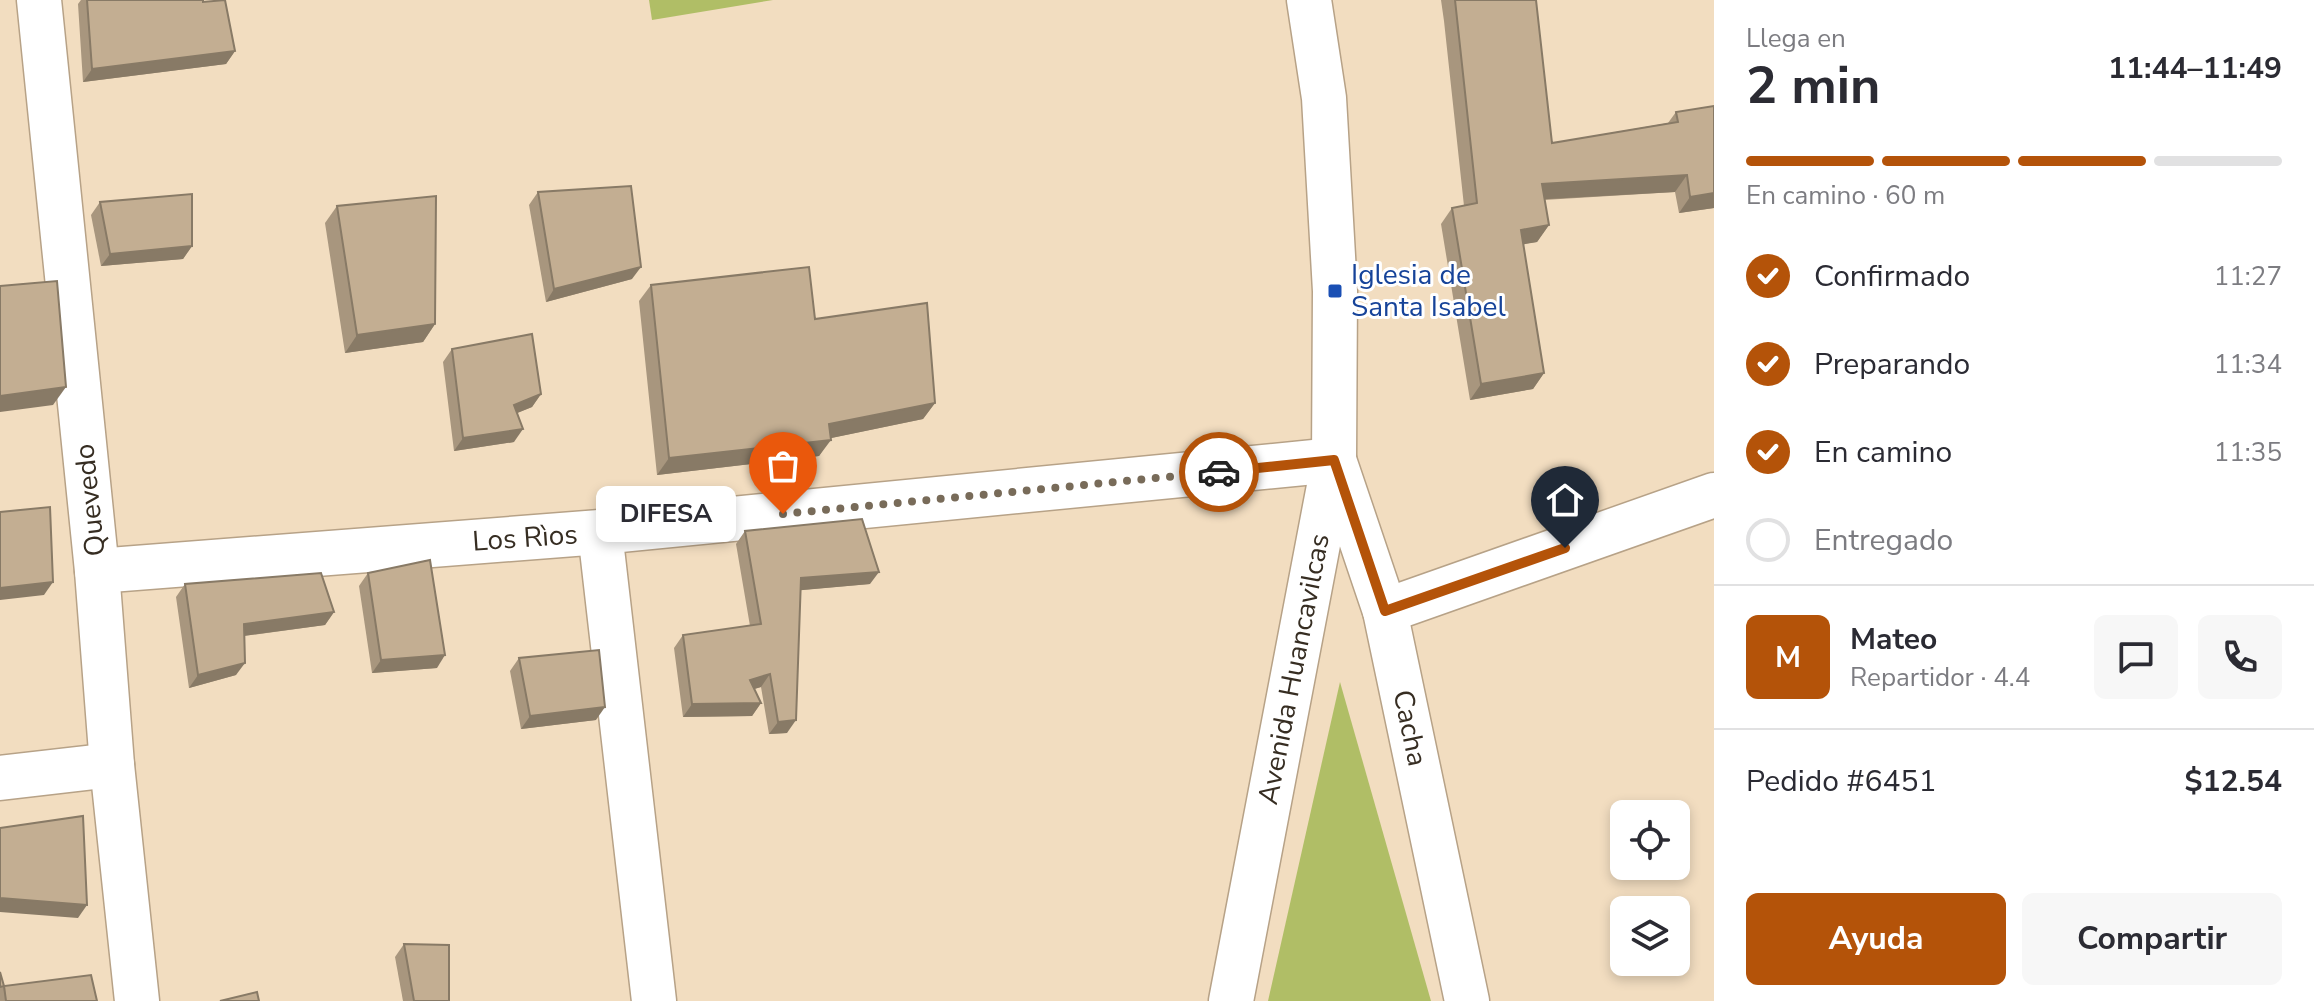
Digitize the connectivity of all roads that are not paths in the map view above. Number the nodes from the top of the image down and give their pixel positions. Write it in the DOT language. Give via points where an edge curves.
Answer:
graph roads {
  1 [pos="39,0"];
  2 [pos="1309,0"];
  3 [pos="1334,460"];
  4 [pos="1714,495"];
  5 [pos="600,532"];
  6 [pos="97,571"];
  7 [pos="1385,611"];
  8 [pos="112,765"];
  9 [pos="0,778"];
  10 [pos="137,1001"];
  11 [pos="654,1001"];
  12 [pos="1231,1001"];
  13 [pos="1467,1001"];
  1 -- 6 [label="street, Quevedo"];
  2 -- 3 [label="street, Avenida Huancavilcas" via="1324,98 1334,276"];
  3 -- 5 [label="street, Los Rìos"];
  3 -- 7 [label="street, Cacha"];
  3 -- 12 [label="street, Avenida Huancavilcas"];
  4 -- 7 [label="street"];
  5 -- 6 [label="street, Los Rìos"];
  5 -- 11 [label="street"];
  6 -- 8 [label="street, Quevedo"];
  7 -- 13 [label="street, Cacha"];
  8 -- 9 [label="street"];
  8 -- 10 [label="street, Quevedo"];
}
